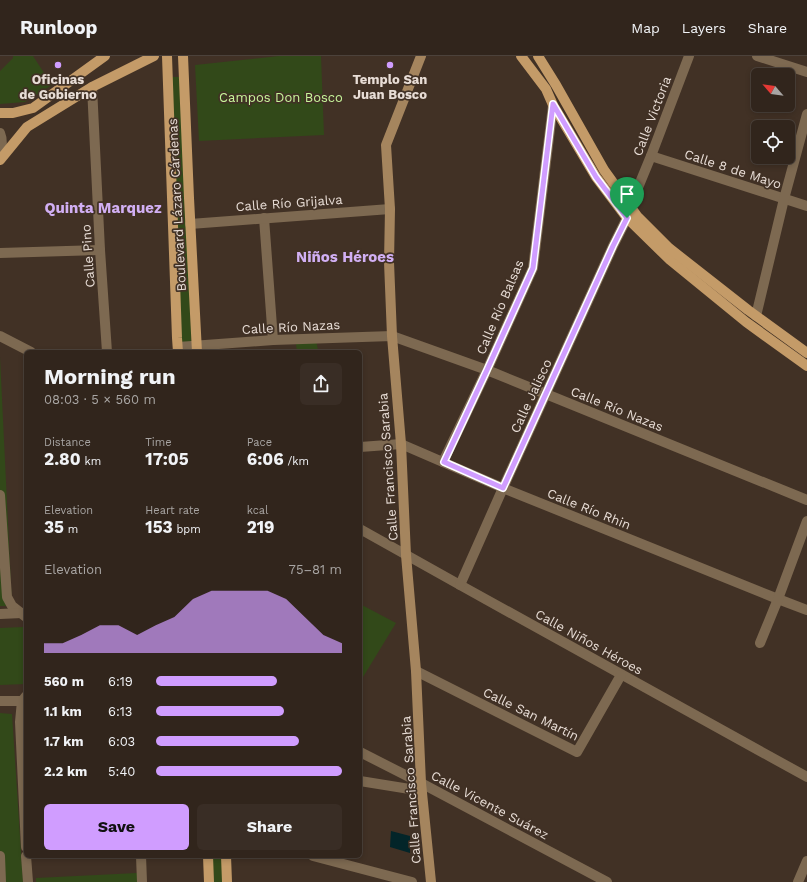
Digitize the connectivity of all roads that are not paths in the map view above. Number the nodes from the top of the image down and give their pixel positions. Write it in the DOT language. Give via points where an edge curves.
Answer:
graph roads {
  1 [pos="104,56"];
  2 [pos="154,56"];
  3 [pos="167,56"];
  4 [pos="183,56"];
  5 [pos="421,56"];
  6 [pos="521,56"];
  7 [pos="538,56"];
  8 [pos="689,56"];
  9 [pos="757,56"];
  10 [pos="807,72"];
  11 [pos="92,87"];
  12 [pos="553,104"];
  13 [pos="0,113"];
  14 [pos="807,114"];
  15 [pos="0,133"];
  16 [pos="0,156"];
  17 [pos="651,156"];
  18 [pos="0,160"];
  19 [pos="784,198"];
  20 [pos="807,206"];
  21 [pos="630,207"];
  22 [pos="390,209"];
  23 [pos="264,218"];
  24 [pos="627,218"];
  25 [pos="190,224"];
  26 [pos="100,250"];
  27 [pos="0,253"];
  28 [pos="756,316"];
  29 [pos="0,336"];
  30 [pos="392,336"];
  31 [pos="273,340"];
  32 [pos="197,349"];
  33 [pos="27,350"];
  34 [pos="108,350"];
  35 [pos="178,350"];
  36 [pos="807,353"];
  37 [pos="807,366"];
  38 [pos="487,370"];
  39 [pos="546,394"];
  40 [pos="401,444"];
  41 [pos="362,447"];
  42 [pos="444,462"];
  43 [pos="503,488"];
  44 [pos="0,495"];
  45 [pos="807,500"];
  46 [pos="807,521"];
  47 [pos="362,530"];
  48 [pos="406,555"];
  49 [pos="460,586"];
  50 [pos="778,599"];
  51 [pos="807,610"];
  52 [pos="0,614"];
  53 [pos="24,615"];
  54 [pos="760,643"];
  55 [pos="416,671"];
  56 [pos="621,675"];
  57 [pos="24,700"];
  58 [pos="0,701"];
  59 [pos="24,704"];
  60 [pos="362,753"];
  61 [pos="807,777"];
  62 [pos="362,781"];
  63 [pos="422,787"];
  64 [pos="24,805"];
  65 [pos="0,856"];
  66 [pos="26,858"];
  67 [pos="141,858"];
  68 [pos="208,858"];
  69 [pos="226,858"];
  70 [pos="321,858"];
  71 [pos="807,861"];
  72 [pos="1,882"];
  73 [pos="28,882"];
  74 [pos="142,882"];
  75 [pos="209,882"];
  76 [pos="227,882"];
  77 [pos="412,882"];
  78 [pos="431,882"];
  79 [pos="607,882"];
  80 [pos="798,882"];
  1 -- 13 [label="main road" via="33,108"];
  2 -- 11 [label="main road"];
  3 -- 35 [label="main road, Boulevard Lázaro Cárdenas"];
  4 -- 25 [label="main road, Boulevard Lázaro Cárdenas"];
  5 -- 22 [label="street, Calle Francisco Sarabia" via="386,146"];
  6 -- 12 [label="main road" via="546,89"];
  7 -- 21 [label="main road" via="604,170"];
  8 -- 17 [label="street, Calle Victoria"];
  9 -- 10 [label="street"];
  11 -- 18 [label="main road" via="27,127"];
  11 -- 26 [label="street, Calle Pino"];
  12 -- 24 [label="main road" via="596,177"];
  12 -- 38 [label="street, Calle Río Balsas" via="533,268"];
  14 -- 19 [label="street"];
  15 -- 16 [label="street"];
  17 -- 19 [label="street, Calle 8 de Mayo"];
  17 -- 21 [label="street, Calle Victoria"];
  19 -- 20 [label="street, Calle 8 de Mayo"];
  19 -- 28 [label="street"];
  21 -- 28 [label="main road" via="668,248"];
  22 -- 23 [label="street, Calle Río Grijalva"];
  22 -- 30 [label="street, Calle Francisco Sarabia"];
  23 -- 25 [label="street, Calle Río Grijalva"];
  23 -- 31 [label="street"];
  24 -- 37 [label="main road" via="670,260 746,322"];
  24 -- 39 [label="street, Calle Jalisco"];
  25 -- 32 [label="main road, Boulevard Lázaro Cárdenas"];
  26 -- 27 [label="street"];
  26 -- 34 [label="street, Calle Pino"];
  28 -- 36 [label="main road"];
  29 -- 33 [label="street"];
  30 -- 31 [label="street, Calle Río Nazas"];
  30 -- 38 [label="street, Calle Río Nazas"];
  30 -- 40 [label="street, Calle Francisco Sarabia"];
  31 -- 32 [label="street, Calle Río Nazas"];
  32 -- 35 [label="street, Calle Río Nazas"];
  38 -- 39 [label="street, Calle Río Nazas"];
  38 -- 42 [label="street, Calle Río Balsas"];
  39 -- 43 [label="street, Calle Jalisco"];
  39 -- 45 [label="street, Calle Río Nazas"];
  40 -- 41 [label="street, Calle Río Rhin"];
  40 -- 42 [label="street, Calle Río Rhin"];
  40 -- 48 [label="street, Calle Francisco Sarabia"];
  42 -- 43 [label="street, Calle Río Rhin"];
  43 -- 49 [label="street, Calle Jalisco"];
  43 -- 50 [label="street, Calle Río Rhin"];
  44 -- 53 [label="street" via="7,597 12,606"];
  46 -- 50 [label="street"];
  47 -- 48 [label="street, Calle Niños Héroes"];
  48 -- 49 [label="street, Calle Niños Héroes"];
  48 -- 55 [label="street, Calle Francisco Sarabia"];
  49 -- 56 [label="street, Calle Niños Héroes"];
  50 -- 51 [label="street, Calle Río Rhin"];
  50 -- 54 [label="street"];
  52 -- 53 [label="street"];
  55 -- 56 [label="street, Calle San Martín" via="578,752"];
  55 -- 63 [label="street, Calle Francisco Sarabia"];
  56 -- 61 [label="street, Calle Niños Héroes"];
  57 -- 58 [label="street"];
  59 -- 64 [label="street" via="20,722"];
  60 -- 63 [label="street, Calle Vicente Suárez"];
  62 -- 63 [label="street"];
  63 -- 78 [label="street, Calle Francisco Sarabia"];
  63 -- 79 [label="street, Calle Vicente Suárez"];
  65 -- 72 [label="street"];
  66 -- 73 [label="street"];
  67 -- 74 [label="street"];
  68 -- 75 [label="main road"];
  69 -- 76 [label="main road"];
  70 -- 77 [label="street"];
  71 -- 80 [label="street"];
}
